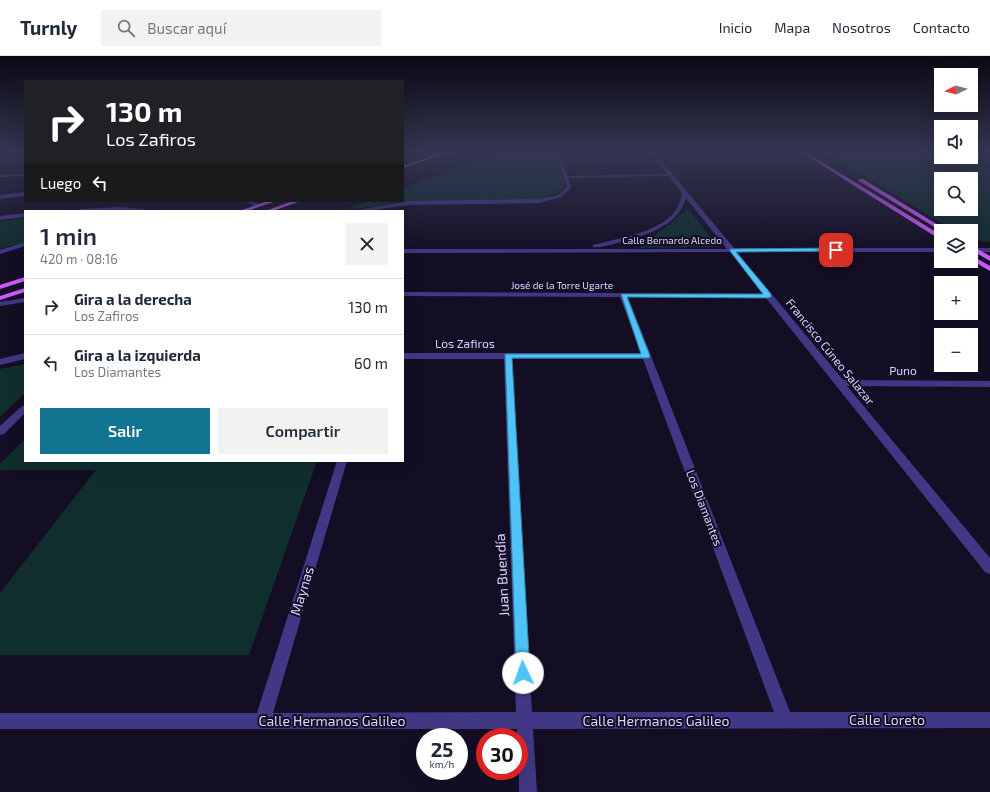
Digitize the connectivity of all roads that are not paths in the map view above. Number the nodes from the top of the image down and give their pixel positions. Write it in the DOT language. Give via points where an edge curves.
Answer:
graph roads {
  1 [pos="569,185"];
  2 [pos="679,185"];
  3 [pos="856,185"];
  4 [pos="870,185"];
  5 [pos="685,193"];
  6 [pos="24,194"];
  7 [pos="0,197"];
  8 [pos="250,202"];
  9 [pos="270,202"];
  10 [pos="295,202"];
  11 [pos="259,206"];
  12 [pos="81,209"];
  13 [pos="130,210"];
  14 [pos="245,210"];
  15 [pos="271,210"];
  16 [pos="363,210"];
  17 [pos="24,215"];
  18 [pos="0,218"];
  19 [pos="934,225"];
  20 [pos="934,234"];
  21 [pos="24,244"];
  22 [pos="978,249"];
  23 [pos="565,250"];
  24 [pos="732,250"];
  25 [pos="934,250"];
  26 [pos="990,250"];
  27 [pos="404,251"];
  28 [pos="0,252"];
  29 [pos="978,252"];
  30 [pos="990,259"];
  31 [pos="978,261"];
  32 [pos="990,269"];
  33 [pos="24,279"];
  34 [pos="0,287"];
  35 [pos="24,290"];
  36 [pos="404,294"];
  37 [pos="623,295"];
  38 [pos="768,296"];
  39 [pos="0,298"];
  40 [pos="24,300"];
  41 [pos="0,304"];
  42 [pos="24,356"];
  43 [pos="404,356"];
  44 [pos="508,356"];
  45 [pos="646,356"];
  46 [pos="0,362"];
  47 [pos="840,383"];
  48 [pos="990,384"];
  49 [pos="24,409"];
  50 [pos="0,432"];
  51 [pos="342,462"];
  52 [pos="990,568"];
  53 [pos="990,720"];
  54 [pos="0,721"];
  55 [pos="262,721"];
  56 [pos="525,721"];
  57 [pos="785,721"];
  58 [pos="528,792"];
  1 -- 16 [label="street" via="560,196 539,201 409,203"];
  2 -- 5 [label="street, Francisco Cúneo Salazar"];
  3 -- 20 [label="main road"];
  4 -- 19 [label="main road"];
  5 -- 23 [label="street" via="680,210 658,226 619,241"];
  5 -- 24 [label="street, Francisco Cúneo Salazar"];
  6 -- 7 [label="street"];
  8 -- 11 [label="street"];
  9 -- 11 [label="main road"];
  10 -- 15 [label="main road"];
  11 -- 14 [label="main road"];
  12 -- 13 [label="street"];
  17 -- 18 [label="street"];
  21 -- 28 [label="street"];
  22 -- 26 [label="street"];
  23 -- 24 [label="street, Calle Bernardo Alcedo"];
  23 -- 27 [label="street, Calle Bernardo Alcedo"];
  24 -- 25 [label="street, Calle Bernardo Alcedo"];
  24 -- 38 [label="street, Francisco Cúneo Salazar"];
  29 -- 30 [label="main road"];
  31 -- 32 [label="main road"];
  33 -- 34 [label="main road"];
  35 -- 39 [label="main road"];
  36 -- 37 [label="street, José de la Torre Ugarte"];
  37 -- 38 [label="street, José de la Torre Ugarte"];
  37 -- 45 [label="street, Los Diamantes"];
  38 -- 47 [label="street, Francisco Cúneo Salazar"];
  40 -- 41 [label="street"];
  42 -- 46 [label="street"];
  43 -- 44 [label="street, Los Zafiros"];
  44 -- 45 [label="street, Los Zafiros"];
  44 -- 56 [label="street, Juan Buendía"];
  45 -- 57 [label="street, Los Diamantes"];
  47 -- 48 [label="street, Puno"];
  47 -- 52 [label="street, Francisco Cúneo Salazar"];
  49 -- 50 [label="street"];
  51 -- 55 [label="street, Maynas"];
  53 -- 57 [label="street, Calle Loreto"];
  54 -- 55 [label="street, Calle Hermanos Galileo"];
  55 -- 56 [label="street, Calle Hermanos Galileo"];
  56 -- 57 [label="street, Calle Hermanos Galileo"];
  56 -- 58 [label="street, Juan Buendía"];
}
